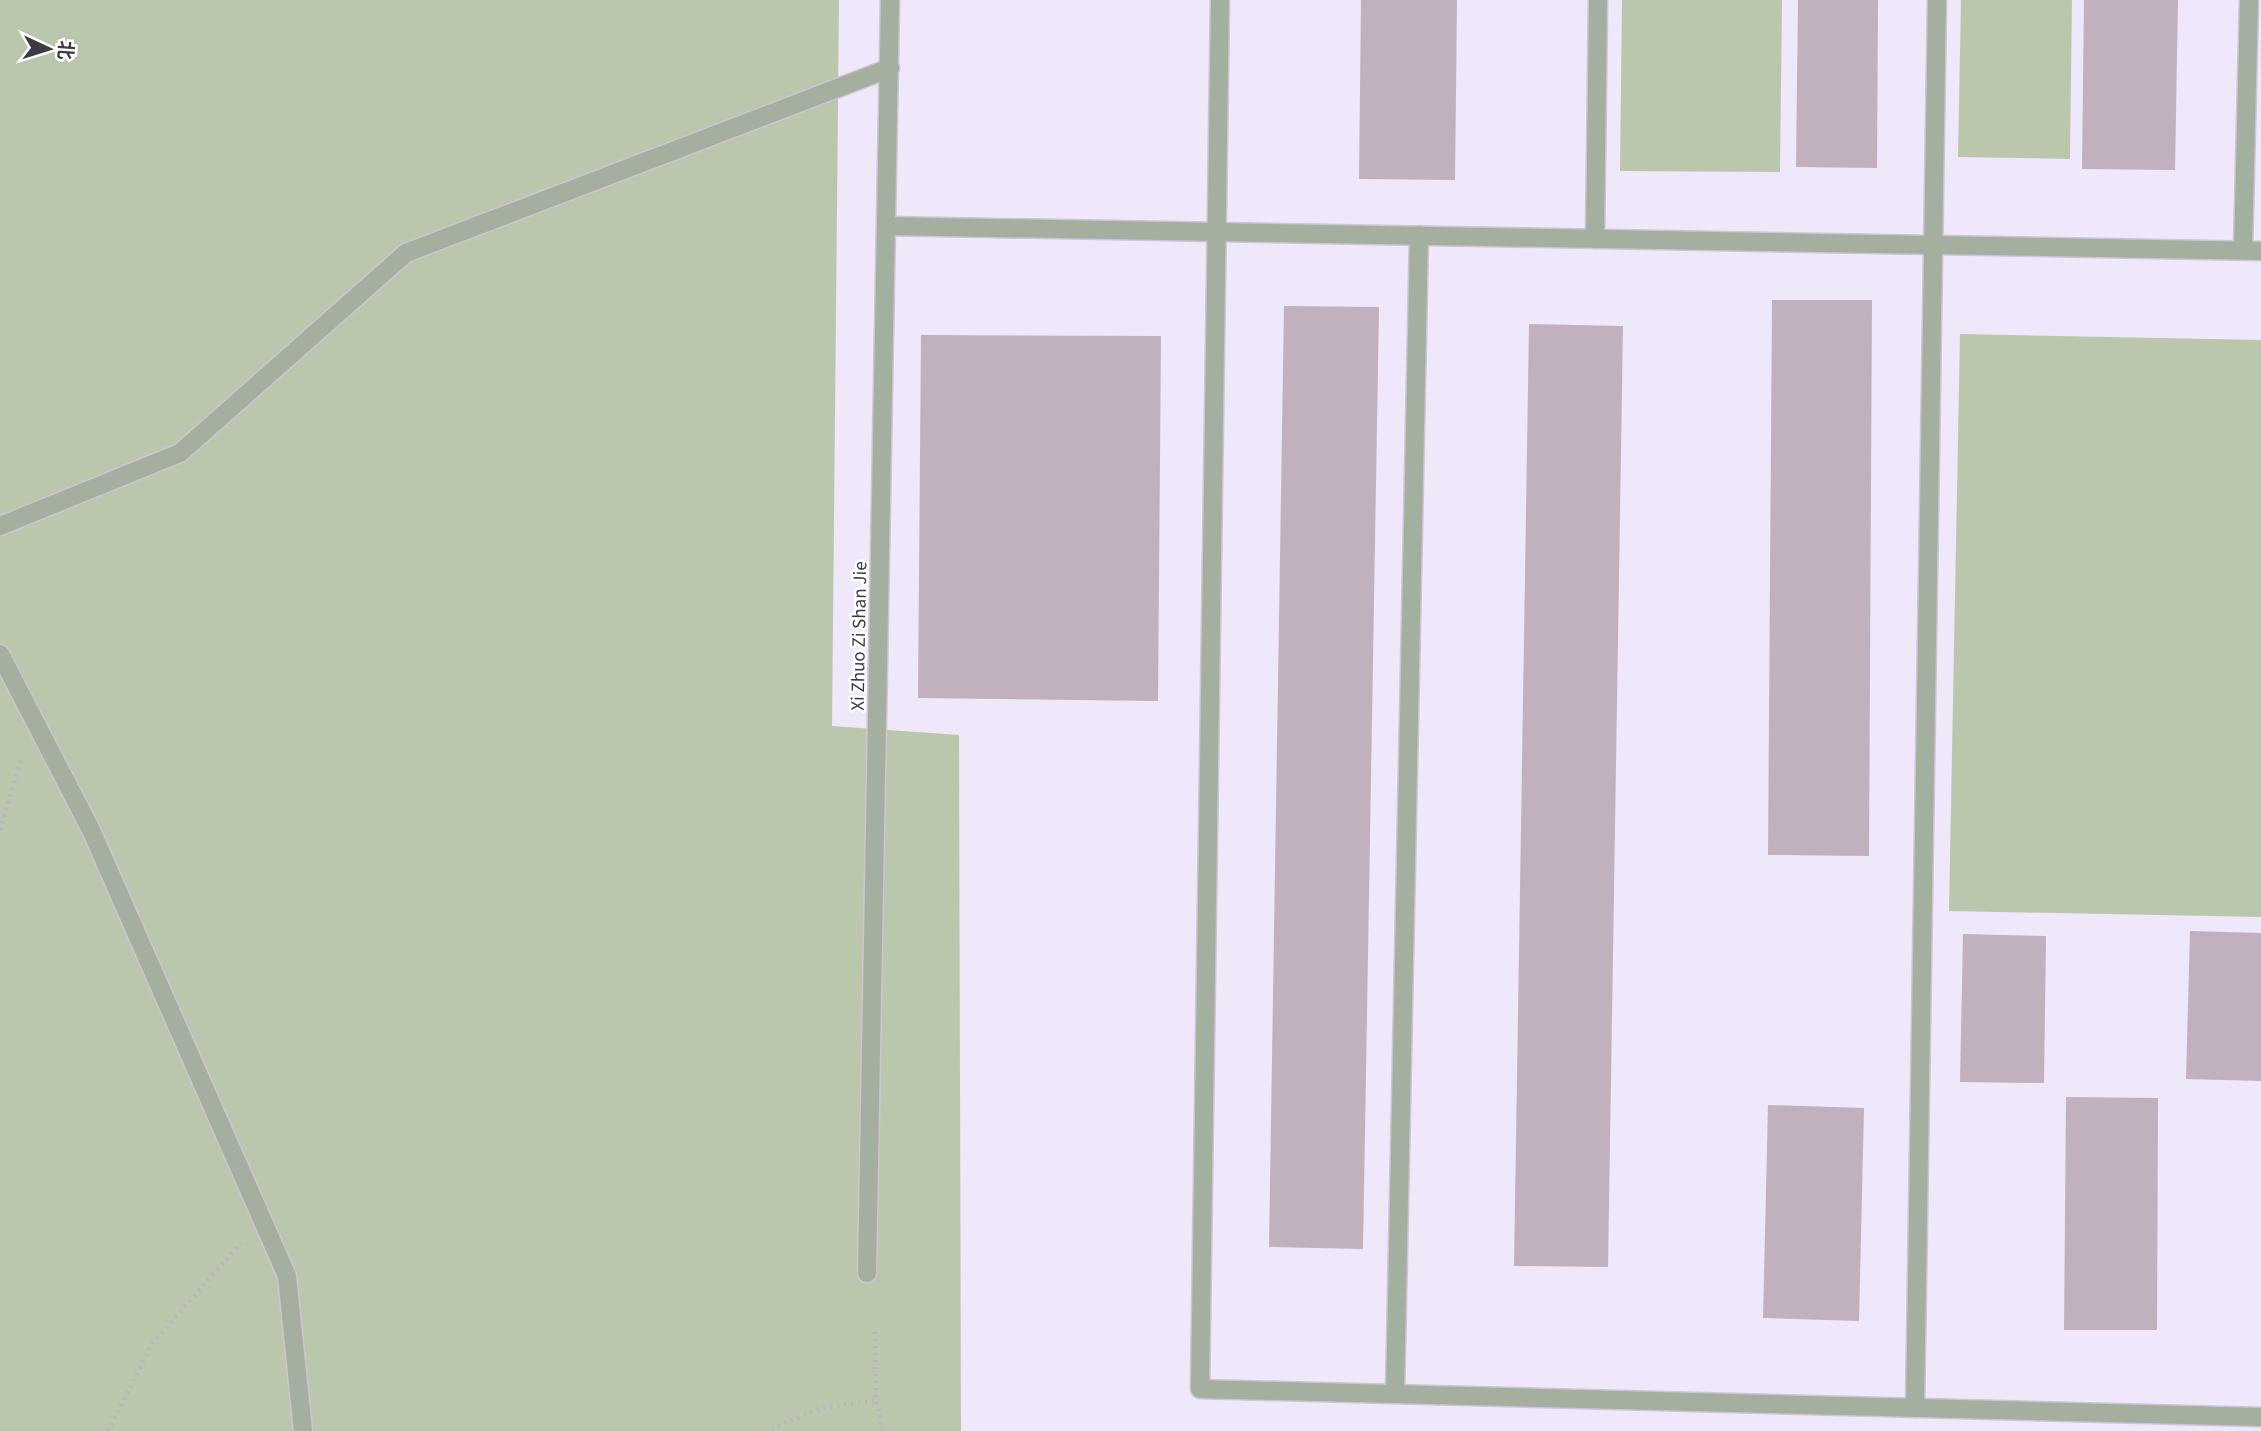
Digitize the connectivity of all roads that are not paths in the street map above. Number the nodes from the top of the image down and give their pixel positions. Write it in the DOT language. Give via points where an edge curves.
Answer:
graph roads {
  1 [pos="890,0"];
  2 [pos="1220,0"];
  3 [pos="1598,0"];
  4 [pos="1937,0"];
  5 [pos="2249,0"];
  6 [pos="890,68"];
  7 [pos="887,226"];
  8 [pos="1216,231"];
  9 [pos="1419,235"];
  10 [pos="1595,239"];
  11 [pos="1933,244"];
  12 [pos="2252,250"];
  13 [pos="0,526"];
  14 [pos="0,654"];
  15 [pos="867,1273"];
  16 [pos="1395,1394"];
  17 [pos="1915,1408"];
  18 [pos="2261,1418"];
  19 [pos="303,1431"];
  1 -- 6 [label="street, Xi Zhuo Zi Shan Jie"];
  2 -- 8 [label="street"];
  3 -- 10 [label="street"];
  4 -- 11 [label="street"];
  5 -- 12 [label="street"];
  6 -- 7 [label="street, Xi Zhuo Zi Shan Jie"];
  6 -- 13 [label="street" via="406,253 180,453"];
  7 -- 8 [label="street"];
  7 -- 15 [label="street, Xi Zhuo Zi Shan Jie"];
  8 -- 9 [label="street"];
  8 -- 16 [label="street" via="1200,1389"];
  9 -- 10 [label="street"];
  9 -- 16 [label="street"];
  10 -- 11 [label="street"];
  11 -- 12 [label="street"];
  11 -- 17 [label="street"];
  14 -- 19 [label="street" via="91,830 287,1276"];
  16 -- 17 [label="street"];
  17 -- 18 [label="street"];
}
